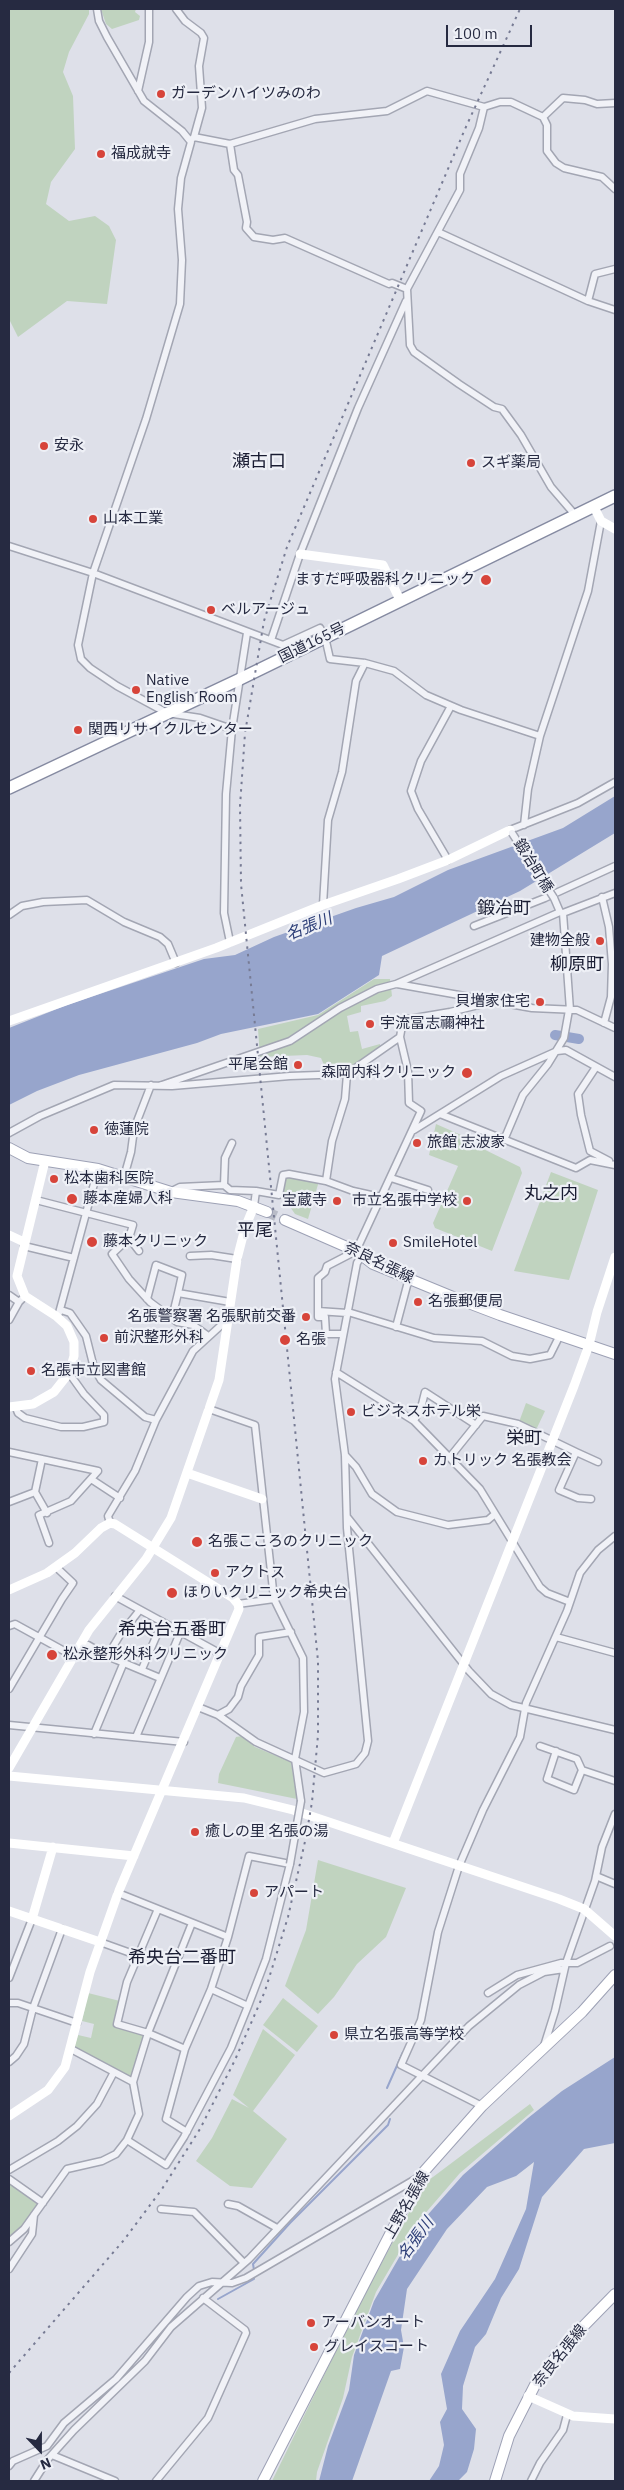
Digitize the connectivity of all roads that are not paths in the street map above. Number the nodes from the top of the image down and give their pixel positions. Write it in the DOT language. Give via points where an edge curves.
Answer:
graph roads {
  1 [pos="97,9"];
  2 [pos="149,9"];
  3 [pos="176,9"];
  4 [pos="138,91"];
  5 [pos="615,103"];
  6 [pos="484,107"];
  7 [pos="543,117"];
  8 [pos="192,138"];
  9 [pos="230,144"];
  10 [pos="615,189"];
  11 [pos="438,232"];
  12 [pos="615,268"];
  13 [pos="407,289"];
  14 [pos="407,300"];
  15 [pos="588,301"];
  16 [pos="615,310"];
  17 [pos="614,494"];
  18 [pos="594,507"];
  19 [pos="576,516"];
  20 [pos="601,521"];
  21 [pos="615,529"];
  22 [pos="9,546"];
  23 [pos="300,554"];
  24 [pos="93,573"];
  25 [pos="400,600"];
  26 [pos="247,633"];
  27 [pos="325,637"];
  28 [pos="271,640"];
  29 [pos="365,663"];
  30 [pos="238,680"];
  31 [pos="451,706"];
  32 [pos="167,713"];
  33 [pos="232,729"];
  34 [pos="540,736"];
  35 [pos="615,782"];
  36 [pos="9,788"];
  37 [pos="524,824"];
  38 [pos="511,831"];
  39 [pos="448,860"];
  40 [pos="615,866"];
  41 [pos="615,893"];
  42 [pos="602,897"];
  43 [pos="323,906"];
  44 [pos="562,912"];
  45 [pos="9,915"];
  46 [pos="474,926"];
  47 [pos="230,942"];
  48 [pos="176,963"];
  49 [pos="614,964"];
  50 [pos="396,984"];
  51 [pos="491,1002"];
  52 [pos="569,1010"];
  53 [pos="9,1021"];
  54 [pos="604,1023"];
  55 [pos="615,1028"];
  56 [pos="400,1037"];
  57 [pos="557,1051"];
  58 [pos="596,1067"];
  59 [pos="347,1074"];
  60 [pos="615,1077"];
  61 [pos="151,1085"];
  62 [pos="159,1086"];
  63 [pos="440,1114"];
  64 [pos="414,1130"];
  65 [pos="9,1133"];
  66 [pos="504,1140"];
  67 [pos="232,1143"];
  68 [pos="9,1148"];
  69 [pos="45,1162"];
  70 [pos="615,1164"];
  71 [pos="98,1170"];
  72 [pos="124,1177"];
  73 [pos="390,1178"];
  74 [pos="326,1180"];
  75 [pos="224,1185"];
  76 [pos="428,1190"];
  77 [pos="256,1191"];
  78 [pos="171,1192"];
  79 [pos="380,1197"];
  80 [pos="36,1200"];
  81 [pos="254,1206"];
  82 [pos="267,1212"];
  83 [pos="86,1213"];
  84 [pos="285,1220"];
  85 [pos="9,1235"];
  86 [pos="129,1238"];
  87 [pos="24,1244"];
  88 [pos="139,1251"];
  89 [pos="358,1254"];
  90 [pos="190,1256"];
  91 [pos="615,1257"];
  92 [pos="74,1258"];
  93 [pos="237,1259"];
  94 [pos="409,1278"];
  95 [pos="178,1293"];
  96 [pos="9,1295"];
  97 [pos="22,1299"];
  98 [pos="147,1299"];
  99 [pos="230,1302"];
  100 [pos="318,1312"];
  101 [pos="59,1313"];
  102 [pos="348,1313"];
  103 [pos="172,1318"];
  104 [pos="228,1318"];
  105 [pos="9,1320"];
  106 [pos="396,1327"];
  107 [pos="342,1334"];
  108 [pos="560,1335"];
  109 [pos="208,1336"];
  110 [pos="589,1345"];
  111 [pos="615,1354"];
  112 [pos="69,1372"];
  113 [pos="336,1372"];
  114 [pos="11,1408"];
  115 [pos="210,1410"];
  116 [pos="156,1420"];
  117 [pos="414,1421"];
  118 [pos="476,1425"];
  119 [pos="552,1441"];
  120 [pos="9,1452"];
  121 [pos="576,1452"];
  122 [pos="345,1455"];
  123 [pos="450,1457"];
  124 [pos="42,1460"];
  125 [pos="598,1462"];
  126 [pos="187,1473"];
  127 [pos="91,1479"];
  128 [pos="35,1492"];
  129 [pos="120,1498"];
  130 [pos="262,1499"];
  131 [pos="591,1499"];
  132 [pos="9,1502"];
  133 [pos="47,1512"];
  134 [pos="495,1514"];
  135 [pos="348,1518"];
  136 [pos="110,1523"];
  137 [pos="615,1536"];
  138 [pos="49,1543"];
  139 [pos="512,1543"];
  140 [pos="154,1548"];
  141 [pos="56,1567"];
  142 [pos="9,1590"];
  143 [pos="115,1596"];
  144 [pos="274,1599"];
  145 [pos="570,1602"];
  146 [pos="238,1604"];
  147 [pos="139,1611"];
  148 [pos="162,1623"];
  149 [pos="9,1626"];
  150 [pos="292,1632"];
  151 [pos="180,1633"];
  152 [pos="39,1637"];
  153 [pos="556,1637"];
  154 [pos="88,1645"];
  155 [pos="615,1653"];
  156 [pos="220,1654"];
  157 [pos="108,1655"];
  158 [pos="75,1657"];
  159 [pos="124,1662"];
  160 [pos="464,1664"];
  161 [pos="142,1669"];
  162 [pos="160,1678"];
  163 [pos="9,1689"];
  164 [pos="198,1707"];
  165 [pos="523,1707"];
  166 [pos="218,1715"];
  167 [pos="9,1725"];
  168 [pos="34,1727"];
  169 [pos="615,1730"];
  170 [pos="94,1734"];
  171 [pos="136,1737"];
  172 [pos="184,1742"];
  173 [pos="540,1746"];
  174 [pos="556,1752"];
  175 [pos="295,1759"];
  176 [pos="9,1768"];
  177 [pos="582,1770"];
  178 [pos="9,1776"];
  179 [pos="615,1781"];
  180 [pos="162,1790"];
  181 [pos="615,1814"];
  182 [pos="9,1843"];
  183 [pos="393,1843"];
  184 [pos="53,1847"];
  185 [pos="134,1856"];
  186 [pos="290,1864"];
  187 [pos="459,1866"];
  188 [pos="596,1876"];
  189 [pos="615,1884"];
  190 [pos="118,1893"];
  191 [pos="158,1908"];
  192 [pos="584,1909"];
  193 [pos="9,1911"];
  194 [pos="32,1919"];
  195 [pos="192,1923"];
  196 [pos="62,1929"];
  197 [pos="615,1936"];
  198 [pos="228,1938"];
  199 [pos="100,1942"];
  200 [pos="610,1946"];
  201 [pos="139,1956"];
  202 [pos="565,1966"];
  203 [pos="615,1975"];
  204 [pos="9,1978"];
  205 [pos="212,1989"];
  206 [pos="488,1994"];
  207 [pos="9,2003"];
  208 [pos="248,2006"];
  209 [pos="33,2008"];
  210 [pos="77,2023"];
  211 [pos="148,2033"];
  212 [pos="71,2049"];
  213 [pos="184,2049"];
  214 [pos="543,2050"];
  215 [pos="9,2062"];
  216 [pos="114,2072"];
  217 [pos="422,2075"];
  218 [pos="133,2082"];
  219 [pos="482,2106"];
  220 [pos="9,2116"];
  221 [pos="187,2132"];
  222 [pos="127,2140"];
  223 [pos="9,2170"];
  224 [pos="420,2176"];
  225 [pos="9,2179"];
  226 [pos="43,2203"];
  227 [pos="228,2204"];
  228 [pos="161,2209"];
  229 [pos="34,2215"];
  230 [pos="277,2228"];
  231 [pos="9,2242"];
  232 [pos="244,2263"];
  233 [pos="9,2269"];
  234 [pos="223,2282"];
  235 [pos="615,2294"];
  236 [pos="203,2298"];
  237 [pos="528,2396"];
  238 [pos="567,2415"];
  239 [pos="615,2419"];
  240 [pos="52,2455"];
  241 [pos="10,2461"];
  242 [pos="34,2481"];
  243 [pos="115,2481"];
  244 [pos="156,2481"];
  245 [pos="263,2481"];
  246 [pos="495,2481"];
  247 [pos="531,2481"];
  1 -- 4 [label="street" via="107,37"];
  2 -- 4 [label="street" via="149,42"];
  3 -- 8 [label="street" via="204,38 200,66 202,108"];
  4 -- 8 [label="street" via="144,101"];
  5 -- 7 [label="street" via="597,104 563,98"];
  6 -- 7 [label="street" via="511,102"];
  6 -- 9 [label="street" via="426,91 387,111 315,119"];
  6 -- 11 [label="street" via="460,174 460,190"];
  7 -- 10 [label="street" via="547,125 547,151 556,163 602,177"];
  8 -- 9 [label="street"];
  8 -- 24 [label="street" via="181,178 178,209 182,260 180,304 146,419"];
  9 -- 13 [label="street" via="246,228 254,237 285,238"];
  11 -- 13 [label="street"];
  11 -- 15 [label="street"];
  12 -- 15 [label="street" via="595,274"];
  13 -- 14 [label="street"];
  14 -- 19 [label="street" via="410,345 414,352 502,410 521,435 551,487"];
  14 -- 23 [label="street" via="358,408"];
  15 -- 16 [label="street"];
  17 -- 18 [label="highway, 国道165号"];
  18 -- 19 [label="highway, 国道165号"];
  18 -- 20 [label="street"];
  19 -- 25 [label="highway, 国道165号"];
  20 -- 21 [label="street"];
  20 -- 34 [label="street" via="588,592"];
  22 -- 24 [label="street"];
  23 -- 25 [label="street" via="383,565"];
  23 -- 28 [label="street"];
  24 -- 26 [label="street"];
  24 -- 32 [label="street" via="79,636 81,659 117,686"];
  25 -- 27 [label="highway, 国道165号"];
  26 -- 28 [label="street"];
  26 -- 30 [label="street"];
  27 -- 28 [label="street" via="320,628 283,645"];
  27 -- 29 [label="street" via="330,659"];
  27 -- 30 [label="highway, 国道165号"];
  29 -- 31 [label="street" via="394,671 426,695"];
  29 -- 43 [label="street" via="356,681 342,772 328,820"];
  30 -- 32 [label="highway, 国道165号"];
  30 -- 33 [label="street"];
  31 -- 34 [label="street"];
  31 -- 39 [label="street" via="421,761 411,791"];
  32 -- 33 [label="street" via="200,718"];
  32 -- 36 [label="highway, 国道165号"];
  33 -- 47 [label="street" via="224,842 224,913"];
  34 -- 37 [label="street"];
  35 -- 37 [label="street" via="578,803"];
  37 -- 38 [label="street"];
  38 -- 39 [label="street"];
  38 -- 44 [label="street, 鍛冶町橋, bridge"];
  39 -- 43 [label="street"];
  40 -- 46 [label="street"];
  41 -- 42 [label="street"];
  42 -- 44 [label="street"];
  42 -- 49 [label="street"];
  43 -- 47 [label="street"];
  44 -- 50 [label="street"];
  44 -- 52 [label="street, 鍛冶町橋"];
  45 -- 48 [label="street" via="22,906 43,902 88,900 124,922 160,937 168,944"];
  47 -- 48 [label="street"];
  48 -- 53 [label="street"];
  49 -- 54 [label="street" via="611,997"];
  50 -- 51 [label="street"];
  50 -- 62 [label="street" via="360,997 290,1041"];
  51 -- 52 [label="street"];
  51 -- 56 [label="street" via="403,1020"];
  52 -- 54 [label="street" via="577,1010"];
  52 -- 57 [label="street, 鍛冶町橋" via="565,1036"];
  54 -- 55 [label="street"];
  56 -- 59 [label="street"];
  56 -- 64 [label="street" via="408,1071 409,1103 421,1109"];
  57 -- 58 [label="street" via="566,1050"];
  57 -- 63 [label="street" via="501,1076"];
  57 -- 66 [label="street" via="523,1095"];
  58 -- 60 [label="street"];
  58 -- 70 [label="street" via="578,1094 581,1115 590,1150"];
  59 -- 62 [label="street"];
  59 -- 74 [label="street" via="345,1099 332,1142"];
  61 -- 62 [label="street"];
  61 -- 65 [label="street" via="114,1085 40,1116"];
  61 -- 72 [label="street" via="134,1129"];
  63 -- 64 [label="street"];
  63 -- 66 [label="street"];
  64 -- 73 [label="street"];
  66 -- 70 [label="street" via="576,1168 590,1160"];
  67 -- 75 [label="street" via="225,1158"];
  68 -- 69 [label="main road"];
  69 -- 71 [label="main road"];
  69 -- 80 [label="street"];
  71 -- 72 [label="main road"];
  71 -- 83 [label="street"];
  72 -- 78 [label="main road"];
  73 -- 76 [label="street"];
  73 -- 79 [label="street"];
  74 -- 77 [label="street" via="289,1174 283,1175 279,1195"];
  74 -- 79 [label="street"];
  75 -- 77 [label="street" via="230,1190"];
  75 -- 78 [label="street" via="180,1188"];
  77 -- 81 [label="street"];
  78 -- 81 [label="main road" via="221,1197"];
  79 -- 89 [label="street"];
  80 -- 83 [label="street"];
  80 -- 87 [label="street"];
  81 -- 82 [label="main road"];
  81 -- 93 [label="street" via="244,1228"];
  83 -- 86 [label="street" via="133,1225"];
  83 -- 92 [label="street"];
  84 -- 89 [label="main road, 奈良名張線"];
  85 -- 87 [label="street"];
  86 -- 88 [label="street"];
  86 -- 98 [label="street" via="112,1254"];
  87 -- 92 [label="street"];
  87 -- 97 [label="street" via="17,1276"];
  89 -- 94 [label="main road, 奈良名張線"];
  89 -- 100 [label="street" via="327,1266 318,1278"];
  89 -- 102 [label="street"];
  90 -- 93 [label="street"];
  91 -- 110 [label="street"];
  92 -- 101 [label="street"];
  93 -- 99 [label="street"];
  94 -- 106 [label="street"];
  94 -- 108 [label="main road, 奈良名張線"];
  95 -- 98 [label="street" via="182,1275 156,1265"];
  95 -- 99 [label="street"];
  95 -- 103 [label="street"];
  96 -- 97 [label="street"];
  97 -- 101 [label="street"];
  97 -- 105 [label="street"];
  98 -- 103 [label="street"];
  99 -- 104 [label="street"];
  100 -- 102 [label="street"];
  100 -- 107 [label="street" via="318,1317 325,1317 326,1334"];
  101 -- 112 [label="street" via="74,1342"];
  101 -- 116 [label="street" via="70,1313 86,1336 94,1368 101,1380 145,1417"];
  102 -- 106 [label="street"];
  102 -- 107 [label="street"];
  103 -- 109 [label="street" via="193,1325"];
  104 -- 109 [label="street"];
  104 -- 115 [label="street" via="219,1380"];
  106 -- 108 [label="street" via="434,1338 482,1341 512,1356 530,1359 550,1355"];
  107 -- 113 [label="street"];
  108 -- 110 [label="main road, 奈良名張線"];
  109 -- 116 [label="street" via="193,1351"];
  110 -- 111 [label="main road, 奈良名張線"];
  110 -- 119 [label="street"];
  112 -- 114 [label="street" via="49,1396 33,1404"];
  112 -- 114 [label="street" via="104,1415 104,1422 76,1428 61,1427 24,1418"];
  113 -- 117 [label="street"];
  113 -- 122 [label="street"];
  115 -- 126 [label="street"];
  115 -- 130 [label="street" via="255,1425"];
  116 -- 129 [label="street"];
  117 -- 118 [label="street" via="425,1392"];
  117 -- 123 [label="street"];
  118 -- 119 [label="street" via="483,1416 496,1418 518,1424"];
  118 -- 123 [label="street"];
  119 -- 121 [label="street"];
  119 -- 139 [label="street"];
  120 -- 124 [label="street"];
  121 -- 125 [label="street"];
  121 -- 131 [label="street" via="557,1493"];
  122 -- 134 [label="street" via="372,1494 397,1512 448,1525 488,1520"];
  122 -- 135 [label="street"];
  123 -- 134 [label="street" via="480,1489"];
  124 -- 127 [label="street" via="98,1471"];
  124 -- 128 [label="street"];
  126 -- 130 [label="street"];
  126 -- 140 [label="street" via="171,1518"];
  127 -- 129 [label="street"];
  127 -- 133 [label="street" via="71,1501"];
  128 -- 132 [label="street"];
  128 -- 133 [label="street"];
  129 -- 136 [label="street" via="108,1516"];
  130 -- 144 [label="street"];
  133 -- 138 [label="street" via="39,1516"];
  134 -- 139 [label="street"];
  135 -- 160 [label="street"];
  135 -- 175 [label="street" via="368,1741 356,1764 324,1773"];
  136 -- 140 [label="street"];
  136 -- 141 [label="street"];
  137 -- 145 [label="street" via="584,1566"];
  139 -- 145 [label="street" via="543,1591"];
  139 -- 160 [label="street"];
  140 -- 143 [label="street"];
  140 -- 146 [label="street"];
  141 -- 142 [label="street"];
  141 -- 152 [label="street" via="73,1583"];
  143 -- 147 [label="street"];
  143 -- 158 [label="street" via="89,1630"];
  144 -- 146 [label="street"];
  144 -- 150 [label="street"];
  145 -- 153 [label="street"];
  146 -- 156 [label="street" via="238,1613"];
  147 -- 148 [label="street"];
  147 -- 157 [label="street"];
  148 -- 151 [label="street"];
  148 -- 161 [label="street"];
  149 -- 152 [label="street" via="15,1624"];
  150 -- 166 [label="street" via="259,1637 259,1655 238,1697 229,1710"];
  150 -- 175 [label="street" via="303,1658 304,1712"];
  151 -- 156 [label="street"];
  151 -- 162 [label="street"];
  152 -- 158 [label="street"];
  152 -- 163 [label="street"];
  153 -- 155 [label="street"];
  153 -- 165 [label="street"];
  154 -- 157 [label="street"];
  156 -- 164 [label="street"];
  157 -- 159 [label="street"];
  158 -- 168 [label="street"];
  159 -- 161 [label="street"];
  159 -- 170 [label="street"];
  160 -- 165 [label="street" via="491,1694 506,1703"];
  160 -- 183 [label="street"];
  161 -- 162 [label="street"];
  162 -- 171 [label="street"];
  164 -- 166 [label="street"];
  164 -- 172 [label="street"];
  165 -- 169 [label="street"];
  165 -- 187 [label="street" via="520,1738"];
  166 -- 175 [label="street" via="256,1742"];
  167 -- 168 [label="street"];
  168 -- 170 [label="street"];
  168 -- 176 [label="street"];
  170 -- 171 [label="street"];
  171 -- 172 [label="street"];
  172 -- 180 [label="street"];
  173 -- 174 [label="street"];
  174 -- 177 [label="street" via="577,1758"];
  174 -- 177 [label="street" via="547,1779 574,1790"];
  175 -- 186 [label="street, bridge" via="300,1801"];
  177 -- 179 [label="street"];
  178 -- 180 [label="street"];
  180 -- 183 [label="street" via="244,1798 293,1810"];
  180 -- 185 [label="street"];
  181 -- 188 [label="street" via="602,1847"];
  182 -- 184 [label="street"];
  183 -- 187 [label="street"];
  184 -- 185 [label="street"];
  184 -- 194 [label="street"];
  185 -- 190 [label="street"];
  186 -- 198 [label="street" via="249,1856"];
  186 -- 208 [label="street" via="266,1959"];
  187 -- 192 [label="street"];
  187 -- 217 [label="street" via="438,1932 421,2020 402,2065"];
  188 -- 189 [label="street"];
  188 -- 192 [label="street"];
  190 -- 191 [label="street"];
  190 -- 199 [label="street"];
  191 -- 195 [label="street"];
  191 -- 201 [label="street"];
  192 -- 197 [label="street"];
  192 -- 202 [label="street"];
  193 -- 194 [label="street"];
  194 -- 196 [label="street"];
  194 -- 204 [label="street"];
  195 -- 198 [label="street"];
  195 -- 211 [label="street"];
  196 -- 199 [label="street"];
  196 -- 209 [label="street"];
  198 -- 205 [label="street"];
  199 -- 201 [label="street"];
  199 -- 210 [label="street"];
  200 -- 202 [label="street" via="581,1962"];
  201 -- 211 [label="street" via="127,1982 117,2024"];
  202 -- 206 [label="street" via="518,1975"];
  202 -- 214 [label="street"];
  202 -- 217 [label="street" via="544,1972 514,1988 469,2026"];
  203 -- 214 [label="main road, 上野名張線"];
  205 -- 208 [label="street"];
  205 -- 213 [label="street"];
  207 -- 209 [label="street"];
  208 -- 221 [label="street" via="231,2048"];
  209 -- 210 [label="street"];
  209 -- 215 [label="street" via="24,2044"];
  210 -- 212 [label="street"];
  211 -- 213 [label="street"];
  211 -- 218 [label="street"];
  212 -- 216 [label="street"];
  212 -- 220 [label="street" via="62,2073 48,2090"];
  213 -- 221 [label="street" via="166,2119"];
  214 -- 219 [label="main road, 上野名張線"];
  216 -- 218 [label="street"];
  216 -- 223 [label="street" via="97,2104 77,2126"];
  217 -- 219 [label="street"];
  217 -- 230 [label="street"];
  218 -- 222 [label="street" via="139,2114"];
  219 -- 224 [label="main road, 上野名張線"];
  221 -- 222 [label="street" via="166,2165"];
  222 -- 226 [label="street" via="116,2154 102,2161 67,2169"];
  224 -- 234 [label="street" via="253,2274 238,2282"];
  224 -- 245 [label="main road, 上野名張線"];
  225 -- 226 [label="street"];
  226 -- 229 [label="street"];
  227 -- 230 [label="street" via="238,2206"];
  228 -- 232 [label="street" via="194,2212"];
  229 -- 231 [label="street"];
  229 -- 233 [label="street" via="32,2234"];
  230 -- 232 [label="street"];
  232 -- 234 [label="street"];
  234 -- 236 [label="street"];
  234 -- 241 [label="street" via="212,2282 193,2291 116,2379 64,2423 47,2446"];
  235 -- 237 [label="main road, 奈良名張線" via="564,2346"];
  236 -- 240 [label="street" via="171,2326 145,2360"];
  236 -- 244 [label="street" via="246,2333 208,2418"];
  237 -- 238 [label="street"];
  237 -- 246 [label="main road, 奈良名張線" via="509,2436"];
  238 -- 239 [label="street"];
  238 -- 247 [label="street" via="562,2430"];
  240 -- 242 [label="street"];
  240 -- 243 [label="street"];
}
